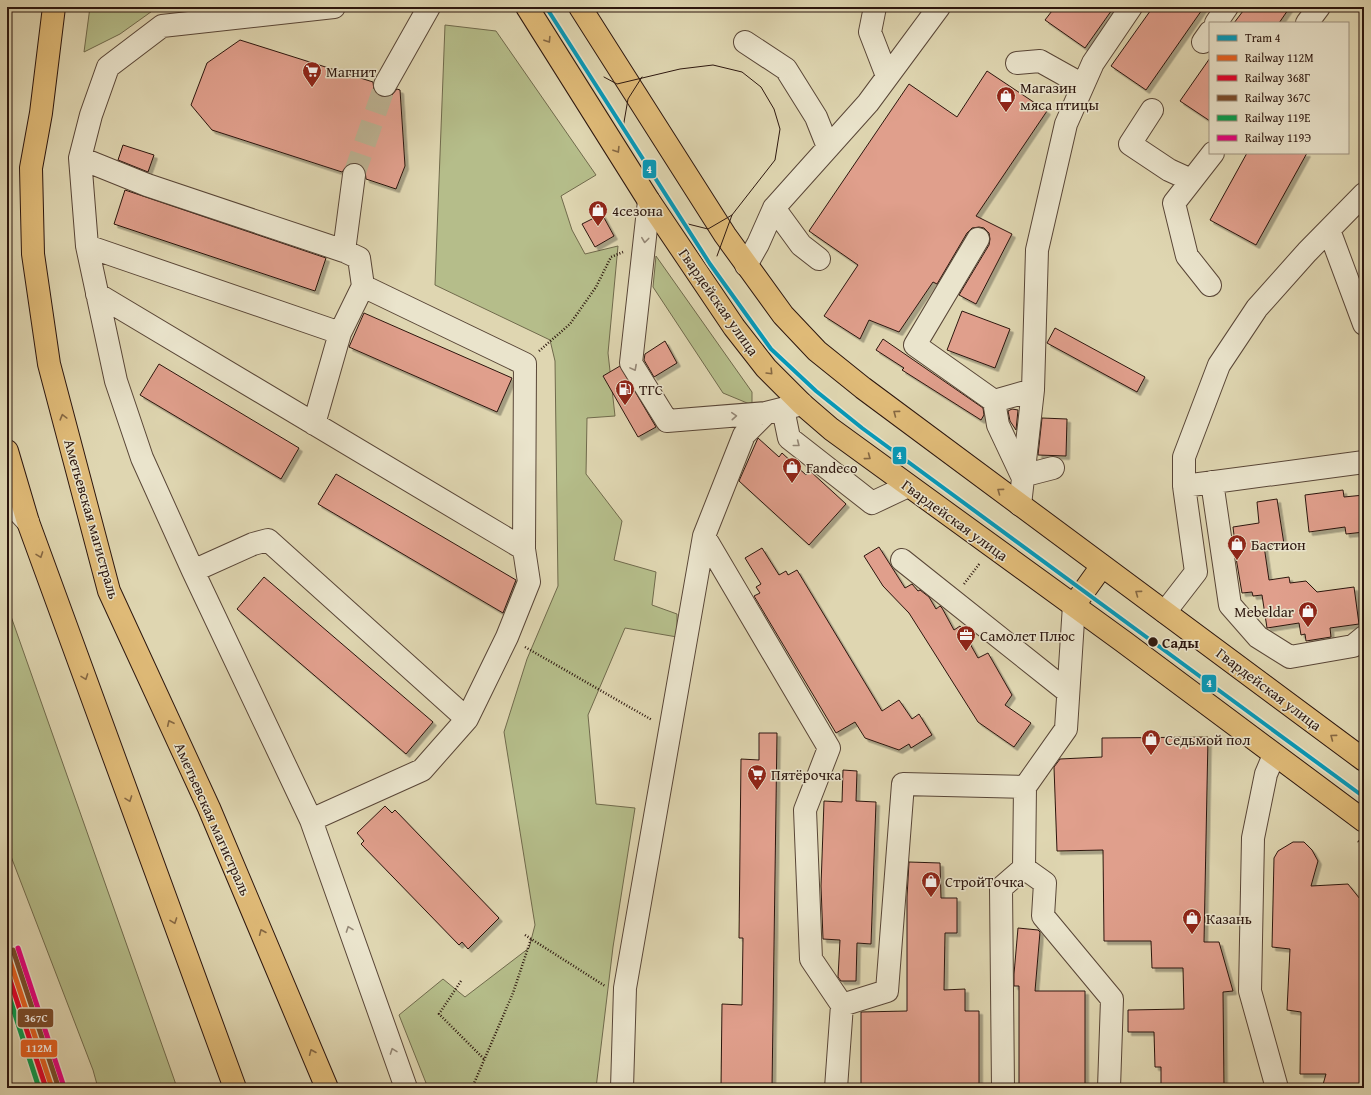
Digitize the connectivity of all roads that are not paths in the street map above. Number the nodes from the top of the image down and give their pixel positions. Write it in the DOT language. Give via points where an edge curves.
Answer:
graph roads {
  1 [pos="54,7"];
  2 [pos="334,7"];
  3 [pos="428,7"];
  4 [pos="527,7"];
  5 [pos="580,7"];
  6 [pos="875,7"];
  7 [pos="939,7"];
  8 [pos="1131,7"];
  9 [pos="1227,7"];
  10 [pos="1319,7"];
  11 [pos="1217,22"];
  12 [pos="1307,22"];
  13 [pos="745,42"];
  14 [pos="1017,63"];
  15 [pos="887,76"];
  16 [pos="385,85"];
  17 [pos="1083,85"];
  18 [pos="1152,110"];
  19 [pos="828,147"];
  20 [pos="1212,154"];
  21 [pos="80,158"];
  22 [pos="354,176"];
  23 [pos="1191,180"];
  24 [pos="1364,194"];
  25 [pos="649,201"];
  26 [pos="774,208"];
  27 [pos="1329,230"];
  28 [pos="978,239"];
  29 [pos="87,246"];
  30 [pos="344,251"];
  31 [pos="819,260"];
  32 [pos="746,265"];
  33 [pos="1210,285"];
  34 [pos="363,286"];
  35 [pos="97,294"];
  36 [pos="1364,324"];
  37 [pos="340,333"];
  38 [pos="1033,390"];
  39 [pos="994,401"];
  40 [pos="784,409"];
  41 [pos="314,424"];
  42 [pos="7,451"];
  43 [pos="1364,462"];
  44 [pos="1053,468"];
  45 [pos="1022,476"];
  46 [pos="1212,482"];
  47 [pos="908,486"];
  48 [pos="1184,486"];
  49 [pos="7,499"];
  50 [pos="1020,505"];
  51 [pos="28,522"];
  52 [pos="704,536"];
  53 [pos="524,549"];
  54 [pos="902,560"];
  55 [pos="1102,566"];
  56 [pos="193,571"];
  57 [pos="1074,605"];
  58 [pos="1165,612"];
  59 [pos="1364,637"];
  60 [pos="1068,692"];
  61 [pos="467,719"];
  62 [pos="1274,755"];
  63 [pos="1364,760"];
  64 [pos="1025,787"];
  65 [pos="311,820"];
  66 [pos="1364,821"];
  67 [pos="1024,868"];
  68 [pos="842,1005"];
  69 [pos="235,1088"];
  70 [pos="327,1088"];
  71 [pos="406,1088"];
  72 [pos="622,1088"];
  73 [pos="836,1088"];
  74 [pos="1003,1088"];
  75 [pos="1109,1088"];
  76 [pos="1277,1088"];
  70 -- 1 [label="main road, Аметьевская магистраль, one-way" via="209,808 109,590 48,364 33,254 31,168 41,113"];
  2 -- 21 [label="lane" via="162,26 108,68 91,115"];
  3 -- 16 [label="lane"];
  4 -- 25 [label="main road, Гвардейская улица, one-way"];
  5 -- 32 [label="main road, Гвардейская улица"];
  6 -- 15 [label="lane" via="870,32"];
  7 -- 15 [label="lane"];
  8 -- 17 [label="lane" via="1093,63"];
  9 -- 11 [label="lane"];
  10 -- 12 [label="lane"];
  13 -- 19 [label="lane" via="786,69 816,117"];
  14 -- 17 [label="lane" via="1040,61"];
  15 -- 19 [label="lane" via="868,103"];
  17 -- 38 [label="lane" via="1066,124 1038,250"];
  18 -- 23 [label="lane" via="1130,144 1169,170"];
  19 -- 26 [label="lane"];
  20 -- 23 [label="lane"];
  21 -- 29 [label="lane"];
  21 -- 30 [label="lane" via="147,185"];
  22 -- 30 [label="lane"];
  23 -- 33 [label="lane" via="1174,203 1187,256"];
  24 -- 27 [label="lane"];
  25 -- 40 [label="main road, Гвардейская улица, one-way" via="734,327 766,368"];
  25 -- 40 [label="lane, one-way" via="630,363 667,421"];
  26 -- 31 [label="lane" via="801,245"];
  26 -- 32 [label="lane"];
  27 -- 36 [label="lane"];
  27 -- 48 [label="lane" via="1257,308 1218,365 1184,457"];
  28 -- 39 [label="lane" via="915,345"];
  29 -- 35 [label="lane"];
  29 -- 37 [label="lane"];
  30 -- 34 [label="lane" via="359,258"];
  50 -- 32 [label="main road, Гвардейская улица, one-way" via="869,393 817,351 783,315"];
  34 -- 37 [label="lane"];
  34 -- 53 [label="lane" via="525,364"];
  35 -- 41 [label="lane"];
  35 -- 56 [label="lane" via="116,381 140,451"];
  37 -- 41 [label="lane"];
  38 -- 39 [label="lane"];
  38 -- 45 [label="lane"];
  39 -- 45 [label="lane" via="998,425"];
  40 -- 47 [label="main road, Гвардейская улица, one-way" via="831,429"];
  40 -- 47 [label="lane, one-way" via="789,438 872,503"];
  40 -- 52 [label="lane" via="744,435"];
  41 -- 53 [label="lane"];
  42 -- 51 [label="main road"];
  43 -- 46 [label="lane"];
  44 -- 45 [label="lane"];
  45 -- 50 [label="lane"];
  46 -- 48 [label="lane"];
  46 -- 59 [label="lane" via="1230,605 1258,637 1290,657 1353,646"];
  47 -- 57 [label="main road, Гвардейская улица"];
  48 -- 58 [label="lane" via="1196,572"];
  49 -- 51 [label="lane"];
  50 -- 55 [label="main road, Гвардейская улица"];
  51 -- 69 [label="main road, one-way"];
  52 -- 68 [label="lane" via="830,748 804,810 811,958"];
  52 -- 72 [label="lane" via="626,980"];
  53 -- 61 [label="lane" via="529,582 507,637"];
  54 -- 60 [label="lane"];
  55 -- 57 [label="main road"];
  58 -- 55 [label="main road, Гвардейская улица, one-way"];
  56 -- 61 [label="lane" via="268,540"];
  56 -- 65 [label="lane"];
  57 -- 60 [label="lane"];
  57 -- 62 [label="main road, Гвардейская улица"];
  63 -- 58 [label="main road, Гвардейская улица, one-way"];
  60 -- 64 [label="lane" via="1066,729"];
  61 -- 65 [label="lane" via="422,770"];
  62 -- 66 [label="main road, Гвардейская улица"];
  62 -- 76 [label="lane" via="1266,774 1253,838 1250,991"];
  64 -- 67 [label="lane"];
  64 -- 68 [label="lane" via="903,784 887,991"];
  71 -- 65 [label="lane, one-way"];
  67 -- 74 [label="lane" via="1001,888"];
  67 -- 75 [label="lane" via="1045,883 1043,916 1112,999"];
  68 -- 73 [label="lane"];
}
